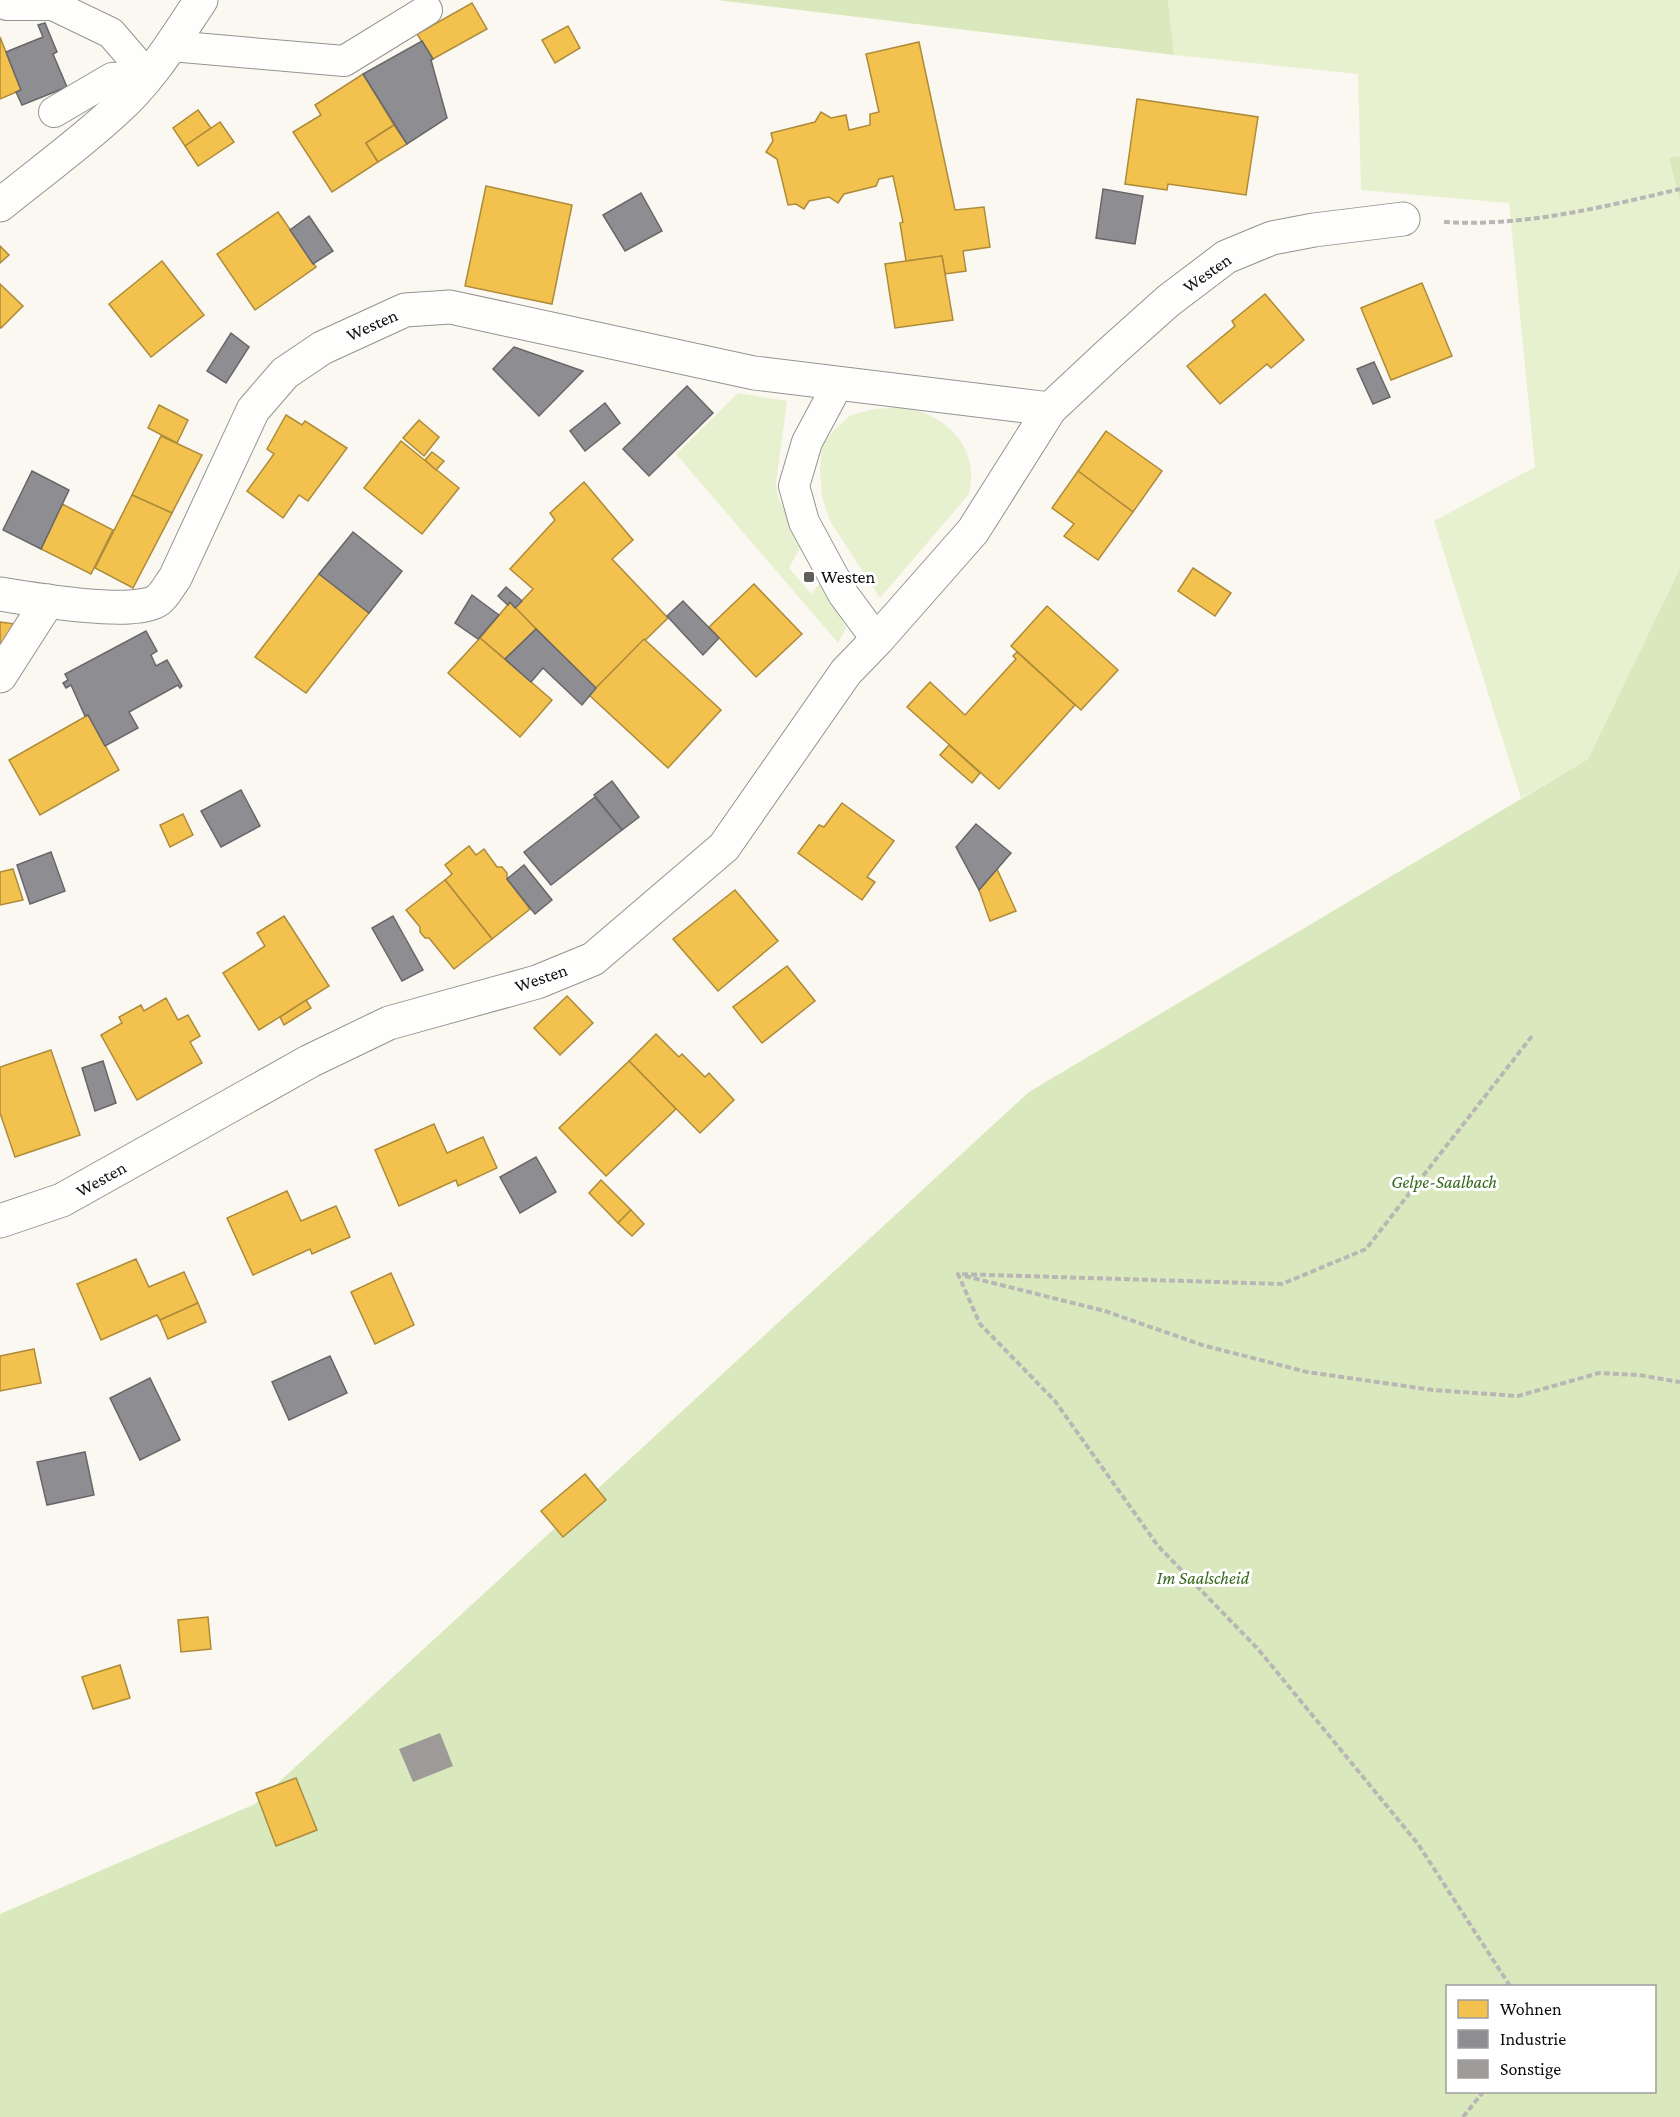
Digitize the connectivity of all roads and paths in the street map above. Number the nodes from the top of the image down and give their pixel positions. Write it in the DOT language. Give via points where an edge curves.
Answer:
graph roads {
  1 [pos="201,0"];
  2 [pos="7,5"];
  3 [pos="427,10"];
  4 [pos="171,46"];
  5 [pos="148,76"];
  6 [pos="54,112"];
  7 [pos="1680,189"];
  8 [pos="0,205"];
  9 [pos="1404,219"];
  10 [pos="838,384"];
  11 [pos="1050,409"];
  12 [pos="0,594"];
  13 [pos="48,601"];
  14 [pos="878,640"];
  15 [pos="0,676"];
  16 [pos="1532,1036"];
  17 [pos="0,1221"];
  18 [pos="957,1275"];
  19 [pos="1680,1382"];
  20 [pos="1509,1985"];
  21 [pos="1481,2093"];
  22 [pos="1463,2117"];
  1 -- 4 [label="street"];
  2 -- 5 [label="lane" via="53,5 111,33"];
  3 -- 4 [label="lane" via="344,61"];
  4 -- 5 [label="street"];
  5 -- 6 [label="lane" via="112,78"];
  5 -- 8 [label="street" via="115,112"];
  7 -- 9 [label="path" via="1579,212 1488,223"];
  9 -- 11 [label="street, Westen" via="1272,238 1226,257 1168,301"];
  10 -- 11 [label="street, Westen"];
  10 -- 13 [label="street, Westen" via="754,373 450,307 405,310 322,348 285,373 253,410 176,578 158,601 133,608"];
  10 -- 14 [label="lane" via="807,442 794,486 804,522 843,594"];
  11 -- 14 [label="street, Westen" via="973,531"];
  12 -- 13 [label="street, Westen"];
  13 -- 15 [label="street"];
  14 -- 17 [label="street, Westen" via="846,672 724,847 592,959 537,982 389,1023 310,1061 62,1200"];
  16 -- 18 [label="path" via="1366,1249 1282,1284"];
  18 -- 19 [label="path" via="1105,1311 1202,1345 1307,1372 1494,1396 1518,1396 1599,1373"];
  18 -- 20 [label="path" via="980,1324 1055,1401 1158,1546 1258,1649 1418,1844"];
  21 -- 22 [label="path"];
}
